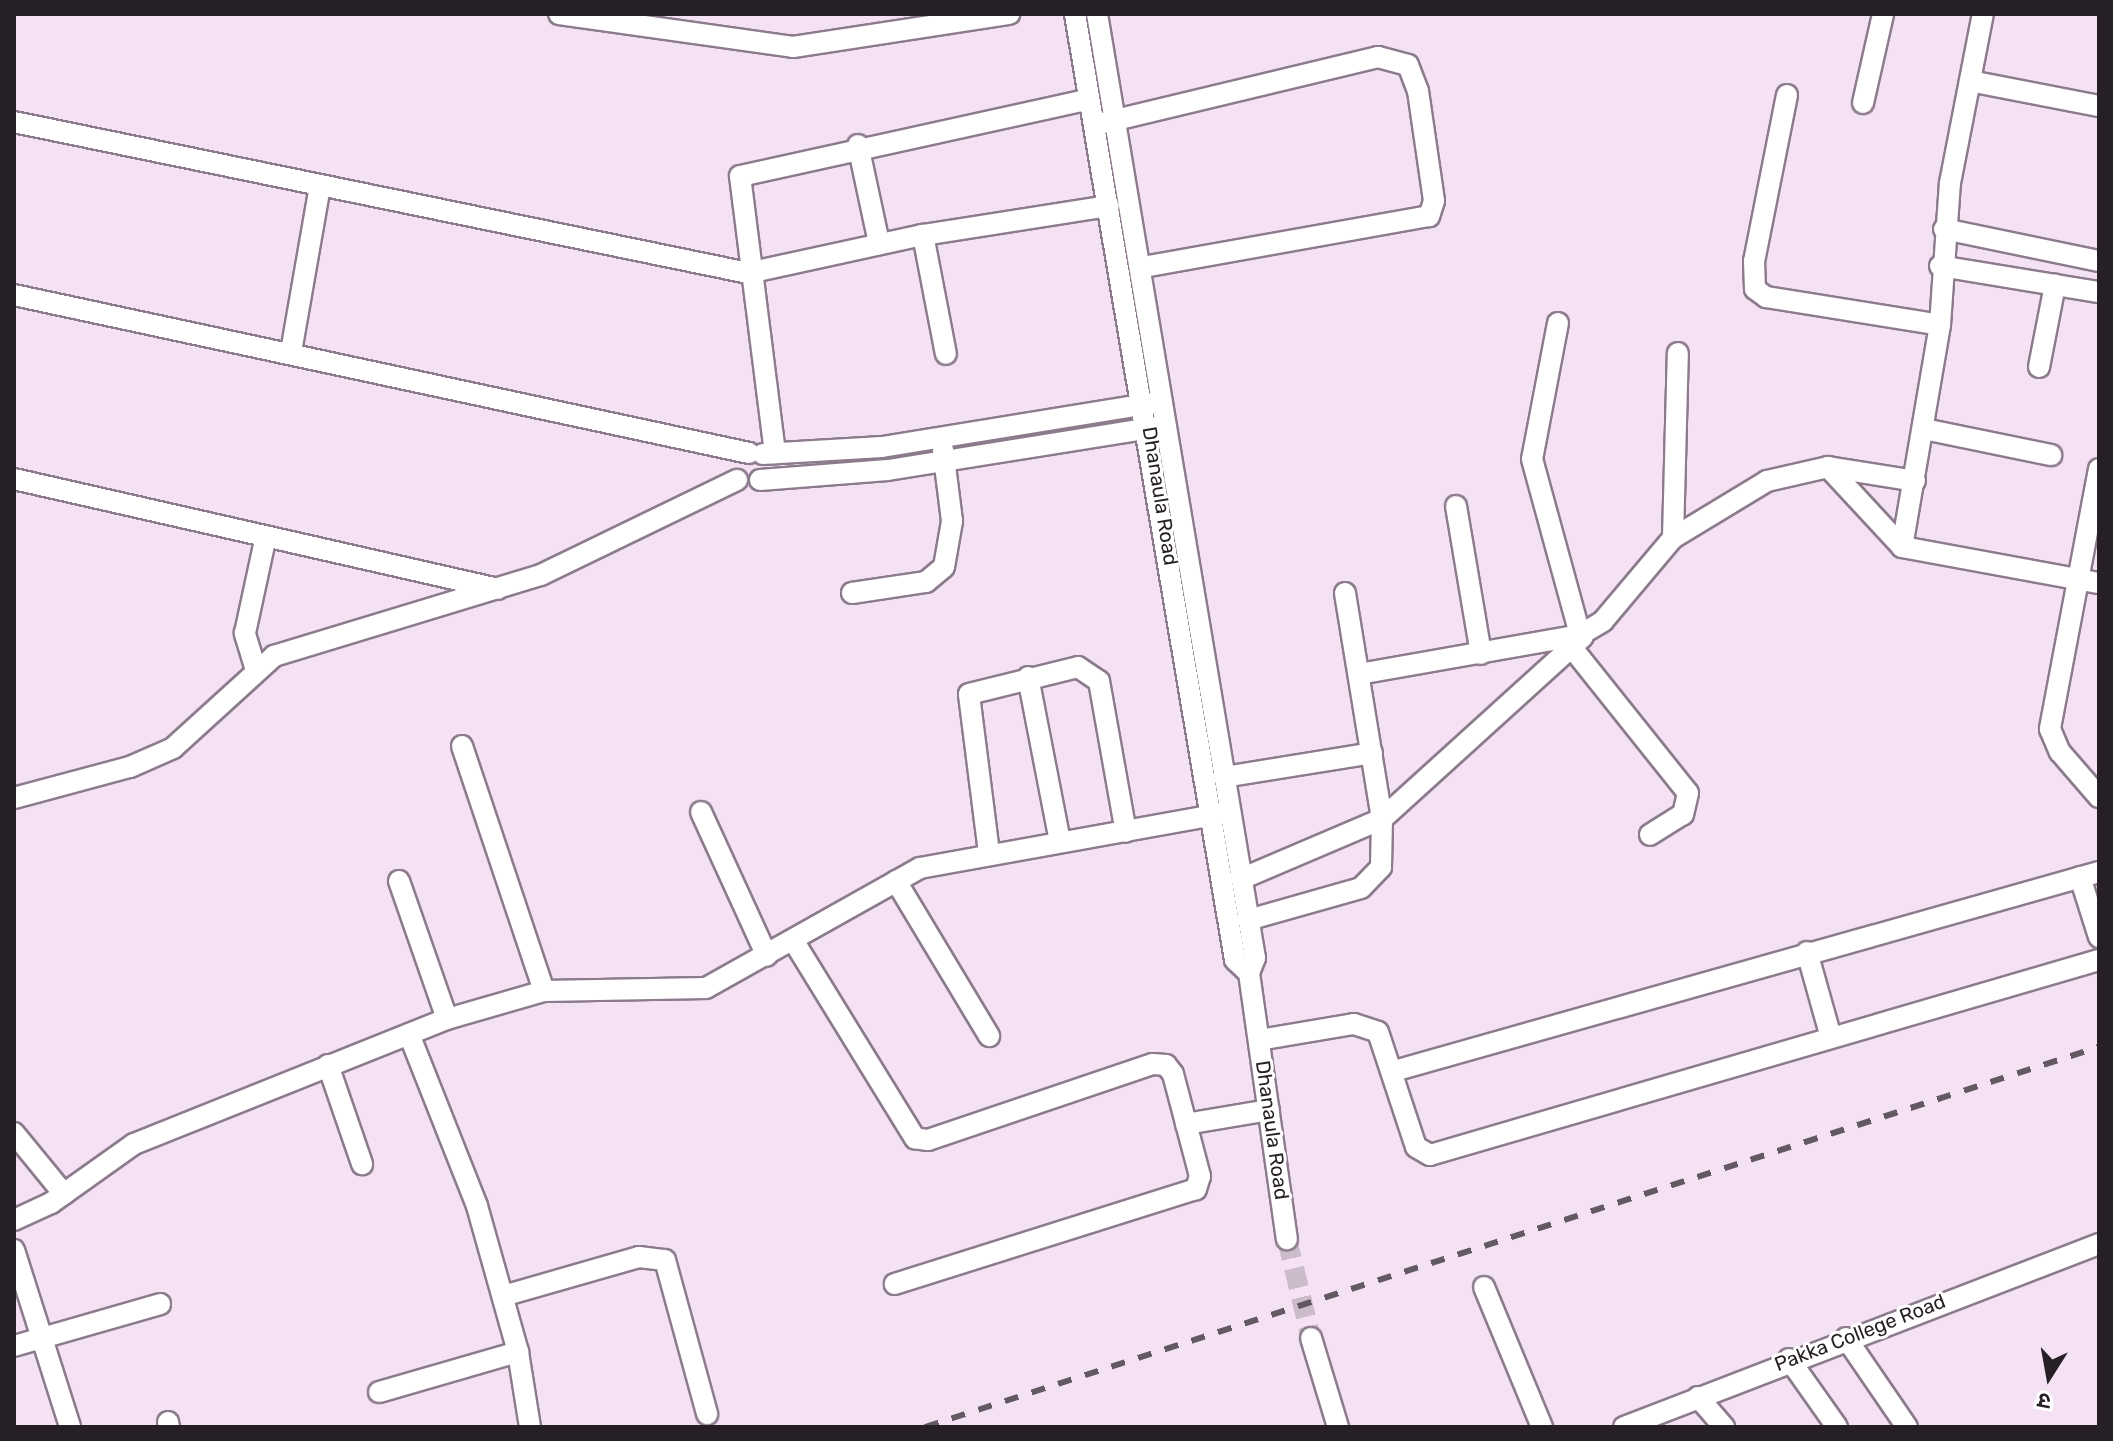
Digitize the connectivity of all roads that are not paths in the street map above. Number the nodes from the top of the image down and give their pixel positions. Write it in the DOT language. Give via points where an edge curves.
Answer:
graph roads {
  1 [pos="559,14"];
  2 [pos="1009,14"];
  3 [pos="1075,14"];
  4 [pos="1097,14"];
  5 [pos="1883,14"];
  6 [pos="1977,15"];
  7 [pos="1970,81"];
  8 [pos="1787,95"];
  9 [pos="1089,99"];
  10 [pos="1863,103"];
  11 [pos="2099,106"];
  12 [pos="1117,120"];
  13 [pos="14,122"];
  14 [pos="1093,125"];
  15 [pos="858,145"];
  16 [pos="320,185"];
  17 [pos="1109,206"];
  18 [pos="1944,229"];
  19 [pos="923,235"];
  20 [pos="879,243"];
  21 [pos="2099,261"];
  22 [pos="1940,266"];
  23 [pos="1143,267"];
  24 [pos="748,273"];
  25 [pos="2055,285"];
  26 [pos="2099,292"];
  27 [pos="14,295"];
  28 [pos="1558,323"];
  29 [pos="1940,325"];
  30 [pos="291,352"];
  31 [pos="1678,353"];
  32 [pos="946,354"];
  33 [pos="2039,367"];
  34 [pos="1166,401"];
  35 [pos="1145,405"];
  36 [pos="1169,424"];
  37 [pos="1149,428"];
  38 [pos="1924,429"];
  39 [pos="942,438"];
  40 [pos="759,454"];
  41 [pos="2051,455"];
  42 [pos="944,461"];
  43 [pos="1828,467"];
  44 [pos="2099,469"];
  45 [pos="14,479"];
  46 [pos="737,480"];
  47 [pos="760,480"];
  48 [pos="1915,481"];
  49 [pos="1456,506"];
  50 [pos="266,536"];
  51 [pos="1673,538"];
  52 [pos="1902,547"];
  53 [pos="2077,579"];
  54 [pos="2099,583"];
  55 [pos="498,589"];
  56 [pos="852,593"];
  57 [pos="1345,593"];
  58 [pos="1578,640"];
  59 [pos="1481,654"];
  60 [pos="256,670"];
  61 [pos="1359,674"];
  62 [pos="1028,677"];
  63 [pos="462,746"];
  64 [pos="1372,753"];
  65 [pos="1224,777"];
  66 [pos="2099,797"];
  67 [pos="14,798"];
  68 [pos="701,812"];
  69 [pos="1221,814"];
  70 [pos="1382,819"];
  71 [pos="1126,832"];
  72 [pos="1650,835"];
  73 [pos="1060,842"];
  74 [pos="989,853"];
  75 [pos="2089,874"];
  76 [pos="1241,879"];
  77 [pos="399,881"];
  78 [pos="896,881"];
  79 [pos="1248,920"];
  80 [pos="2099,937"];
  81 [pos="793,940"];
  82 [pos="1807,952"];
  83 [pos="767,956"];
  84 [pos="2099,960"];
  85 [pos="1249,973"];
  86 [pos="544,991"];
  87 [pos="447,1019"];
  88 [pos="409,1034"];
  89 [pos="1830,1034"];
  90 [pos="989,1036"];
  91 [pos="1259,1040"];
  92 [pos="328,1065"];
  93 [pos="1394,1071"];
  94 [pos="1269,1110"];
  95 [pos="1186,1124"];
  96 [pos="14,1133"];
  97 [pos="362,1164"];
  98 [pos="64,1194"];
  99 [pos="14,1220"];
  100 [pos="1287,1239"];
  101 [pos="2093,1246"];
  102 [pos="14,1250"];
  103 [pos="2099,1267"];
  104 [pos="895,1284"];
  105 [pos="1484,1287"];
  106 [pos="503,1296"];
  107 [pos="160,1304"];
  108 [pos="43,1336"];
  109 [pos="1311,1338"];
  110 [pos="1846,1338"];
  111 [pos="14,1346"];
  112 [pos="518,1352"];
  113 [pos="1789,1359"];
  114 [pos="379,1392"];
  115 [pos="1698,1397"];
  116 [pos="707,1414"];
  117 [pos="70,1427"];
  118 [pos="530,1427"];
  119 [pos="1338,1427"];
  120 [pos="1542,1427"];
  121 [pos="1624,1427"];
  122 [pos="1724,1427"];
  123 [pos="1837,1427"];
  124 [pos="1907,1427"];
  1 -- 2 [label="street" via="785,47"];
  3 -- 9 [label="street, Dhanaula Road"];
  4 -- 12 [label="street, Dhanaula Road"];
  5 -- 10 [label="street"];
  6 -- 7 [label="street"];
  7 -- 11 [label="street"];
  7 -- 18 [label="street"];
  8 -- 29 [label="street" via="1754,261 1755,289 1766,297"];
  9 -- 14 [label="street, Dhanaula Road"];
  9 -- 15 [label="street"];
  12 -- 14 [label="street"];
  12 -- 23 [label="street, Dhanaula Road"];
  12 -- 23 [label="street" via="1378,57 1408,65 1418,91 1434,201 1429,216"];
  13 -- 16 [label="street"];
  14 -- 17 [label="street, Dhanaula Road"];
  15 -- 20 [label="street"];
  15 -- 24 [label="street" via="740,176"];
  16 -- 24 [label="street"];
  16 -- 30 [label="street"];
  17 -- 19 [label="street"];
  17 -- 35 [label="street, Dhanaula Road"];
  18 -- 21 [label="street"];
  18 -- 22 [label="street"];
  19 -- 20 [label="street"];
  19 -- 32 [label="street"];
  20 -- 24 [label="street"];
  22 -- 25 [label="street"];
  22 -- 29 [label="street"];
  23 -- 34 [label="street, Dhanaula Road"];
  24 -- 40 [label="street"];
  25 -- 26 [label="street"];
  25 -- 33 [label="street"];
  27 -- 30 [label="street"];
  28 -- 58 [label="street" via="1532,459"];
  29 -- 38 [label="street"];
  30 -- 40 [label="street"];
  31 -- 51 [label="street"];
  34 -- 35 [label="street"];
  34 -- 36 [label="street, Dhanaula Road"];
  35 -- 37 [label="street, Dhanaula Road"];
  35 -- 39 [label="street"];
  36 -- 37 [label="street"];
  36 -- 65 [label="street, Dhanaula Road"];
  37 -- 42 [label="street"];
  37 -- 69 [label="street, Dhanaula Road"];
  38 -- 41 [label="street"];
  38 -- 48 [label="street"];
  39 -- 40 [label="street"];
  39 -- 42 [label="street"];
  40 -- 46 [label="street" via="734,463"];
  40 -- 47 [label="street"];
  42 -- 47 [label="street"];
  42 -- 56 [label="street" via="952,521 944,567 926,582"];
  43 -- 48 [label="street"];
  43 -- 51 [label="street" via="1767,481"];
  43 -- 52 [label="street"];
  44 -- 53 [label="street"];
  45 -- 50 [label="street"];
  46 -- 47 [label="street"];
  46 -- 55 [label="street" via="582,558"];
  48 -- 52 [label="street"];
  49 -- 59 [label="street"];
  50 -- 55 [label="street"];
  50 -- 60 [label="street" via="245,633"];
  51 -- 58 [label="street"];
  52 -- 53 [label="street"];
  53 -- 54 [label="street"];
  53 -- 66 [label="street" via="2050,729 2060,752"];
  55 -- 60 [label="street" via="274,656"];
  57 -- 61 [label="street"];
  58 -- 59 [label="street"];
  58 -- 70 [label="street"];
  58 -- 72 [label="street" via="1688,793 1683,814"];
  59 -- 61 [label="street"];
  60 -- 67 [label="street" via="173,748 130,767"];
  61 -- 64 [label="street"];
  62 -- 71 [label="street" via="1078,667 1095,674"];
  62 -- 73 [label="street"];
  62 -- 74 [label="street" via="969,694"];
  63 -- 86 [label="street"];
  64 -- 65 [label="street"];
  64 -- 70 [label="street"];
  65 -- 69 [label="street, Dhanaula Road"];
  68 -- 83 [label="street"];
  69 -- 71 [label="street"];
  69 -- 76 [label="street, Dhanaula Road"];
  69 -- 85 [label="street, Dhanaula Road" via="1235,960"];
  70 -- 76 [label="street"];
  70 -- 79 [label="street" via="1383,858 1374,880"];
  71 -- 73 [label="street"];
  73 -- 74 [label="street"];
  74 -- 78 [label="street" via="920,868"];
  75 -- 80 [label="street"];
  75 -- 82 [label="street"];
  76 -- 79 [label="street, Dhanaula Road"];
  77 -- 87 [label="street"];
  78 -- 81 [label="street"];
  78 -- 90 [label="street"];
  79 -- 85 [label="street, Dhanaula Road" via="1255,958"];
  81 -- 83 [label="street"];
  81 -- 95 [label="street" via="915,1138 928,1140 1160,1063 1173,1074"];
  82 -- 89 [label="street"];
  82 -- 93 [label="street"];
  83 -- 86 [label="street" via="723,982 688,991"];
  84 -- 89 [label="street"];
  85 -- 91 [label="street, Dhanaula Road"];
  86 -- 87 [label="street"];
  87 -- 88 [label="street"];
  88 -- 92 [label="street"];
  88 -- 106 [label="street" via="477,1206"];
  89 -- 93 [label="street" via="1430,1155 1416,1147"];
  91 -- 93 [label="street" via="1367,1025 1385,1042"];
  91 -- 94 [label="street, Dhanaula Road"];
  92 -- 97 [label="street"];
  92 -- 98 [label="street" via="134,1144"];
  94 -- 95 [label="street"];
  94 -- 100 [label="street, Dhanaula Road"];
  95 -- 104 [label="street" via="1200,1176 1188,1193"];
  96 -- 98 [label="street"];
  98 -- 99 [label="street"];
  101 -- 103 [label="street"];
  101 -- 110 [label="street, Pakka College Road"];
  102 -- 108 [label="street"];
  105 -- 120 [label="street"];
  106 -- 112 [label="street"];
  106 -- 116 [label="street" via="639,1257 665,1260"];
  107 -- 108 [label="street"];
  108 -- 111 [label="street"];
  108 -- 117 [label="street"];
  109 -- 119 [label="street"];
  110 -- 113 [label="street, Pakka College Road"];
  110 -- 124 [label="street"];
  112 -- 114 [label="street"];
  112 -- 118 [label="street"];
  113 -- 115 [label="street, Pakka College Road"];
  113 -- 123 [label="street"];
  115 -- 121 [label="street, Pakka College Road"];
  115 -- 122 [label="street"];
}
